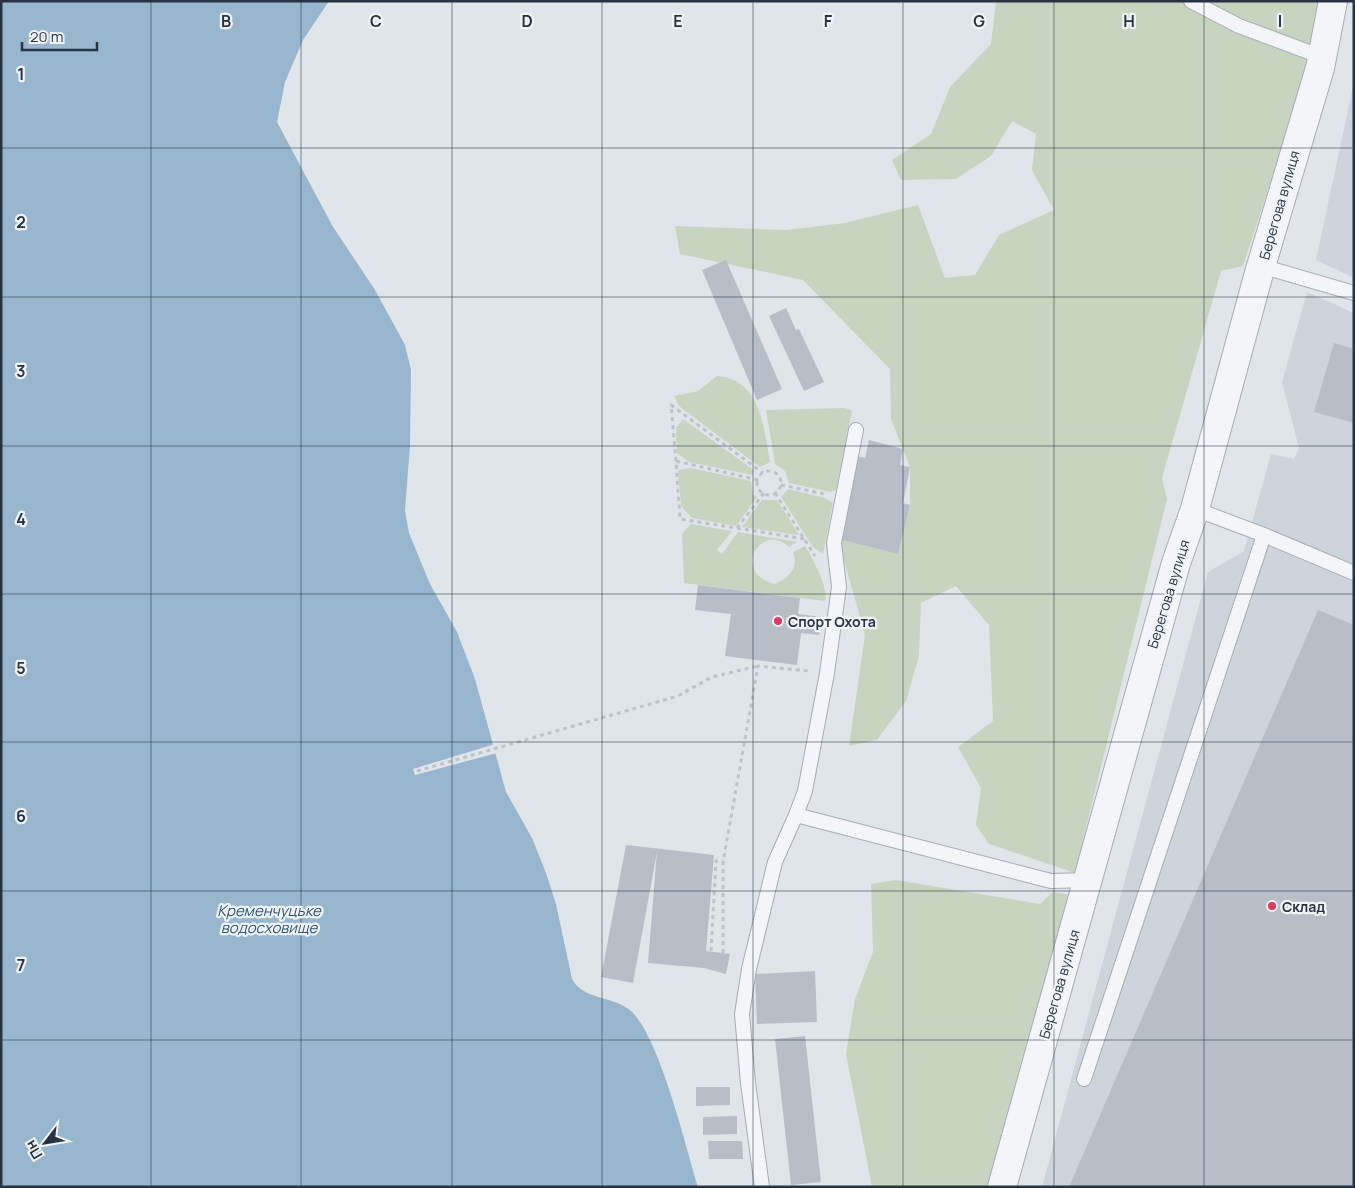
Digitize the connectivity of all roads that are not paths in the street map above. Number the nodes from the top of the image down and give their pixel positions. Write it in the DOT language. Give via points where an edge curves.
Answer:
graph roads {
  1 [pos="1191,1"];
  2 [pos="1333,1"];
  3 [pos="1322,57"];
  4 [pos="1261,266"];
  5 [pos="1354,293"];
  6 [pos="856,430"];
  7 [pos="1195,509"];
  8 [pos="1264,535"];
  9 [pos="1354,573"];
  10 [pos="796,815"];
  11 [pos="1088,880"];
  12 [pos="1084,1079"];
  13 [pos="762,1187"];
  14 [pos="1002,1187"];
  1 -- 3 [label="lane" via="1239,26"];
  2 -- 3 [label="street, Берегова вулиця"];
  3 -- 4 [label="street, Берегова вулиця"];
  4 -- 5 [label="lane"];
  4 -- 7 [label="street, Берегова вулиця"];
  6 -- 10 [label="lane" via="834,543 839,587 827,673 805,791"];
  7 -- 8 [label="lane"];
  7 -- 11 [label="street, Берегова вулиця" via="1176,563"];
  8 -- 9 [label="lane"];
  8 -- 12 [label="lane"];
  10 -- 11 [label="lane" via="1051,882"];
  10 -- 13 [label="lane" via="775,862 749,969 742,1014"];
  11 -- 14 [label="street, Берегова вулиця"];
}
